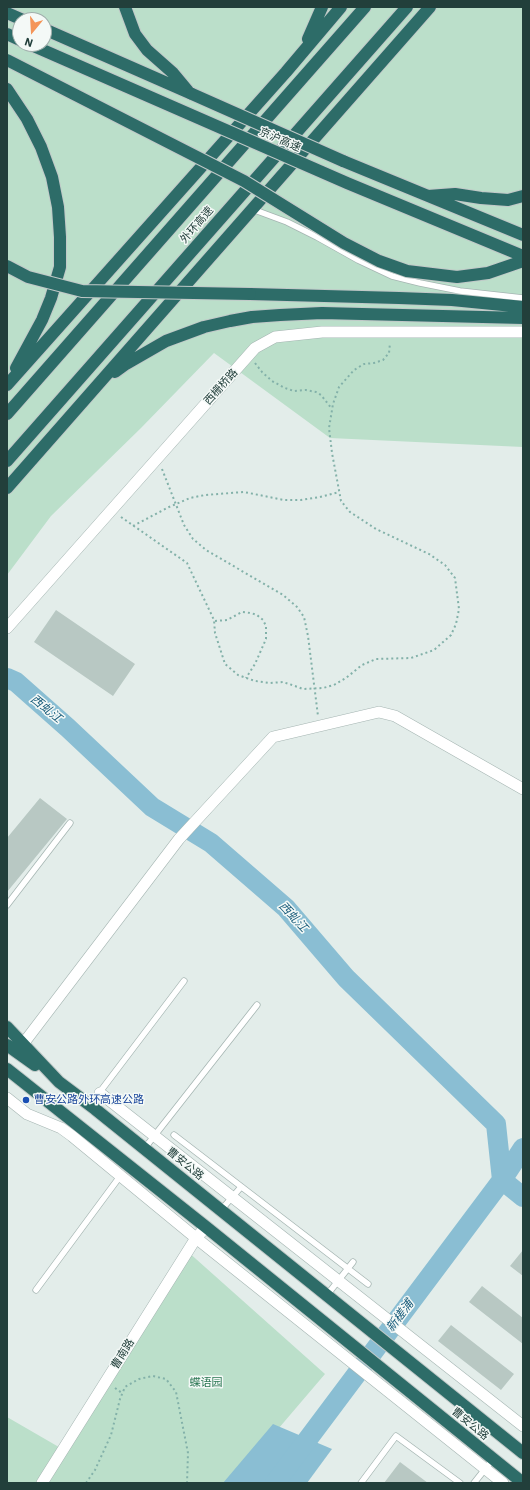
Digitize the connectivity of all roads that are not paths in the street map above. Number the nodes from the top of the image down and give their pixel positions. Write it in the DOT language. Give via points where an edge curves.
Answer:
graph roads {
  1 [pos="125,7"];
  2 [pos="322,7"];
  3 [pos="341,7"];
  4 [pos="365,7"];
  5 [pos="407,7"];
  6 [pos="430,7"];
  7 [pos="438,7"];
  8 [pos="414,25"];
  9 [pos="52,33"];
  10 [pos="47,52"];
  11 [pos="7,60"];
  12 [pos="286,72"];
  13 [pos="7,89"];
  14 [pos="192,94"];
  15 [pos="427,196"];
  16 [pos="523,196"];
  17 [pos="252,209"];
  18 [pos="523,235"];
  19 [pos="523,256"];
  20 [pos="523,261"];
  21 [pos="7,266"];
  22 [pos="523,298"];
  23 [pos="523,307"];
  24 [pos="523,318"];
  25 [pos="523,332"];
  26 [pos="7,385"];
  27 [pos="96,386"];
  28 [pos="7,414"];
  29 [pos="7,460"];
  30 [pos="7,488"];
  31 [pos="7,628"];
  32 [pos="523,789"];
  33 [pos="70,823"];
  34 [pos="7,905"];
  35 [pos="184,981"];
  36 [pos="257,1005"];
  37 [pos="7,1027"];
  38 [pos="23,1044"];
  39 [pos="7,1045"];
  40 [pos="7,1069"];
  41 [pos="59,1082"];
  42 [pos="100,1093"];
  43 [pos="7,1098"];
  44 [pos="90,1105"];
  45 [pos="174,1135"];
  46 [pos="155,1136"];
  47 [pos="144,1149"];
  48 [pos="128,1165"];
  49 [pos="120,1176"];
  50 [pos="241,1187"];
  51 [pos="232,1197"];
  52 [pos="221,1210"];
  53 [pos="206,1227"];
  54 [pos="196,1238"];
  55 [pos="353,1262"];
  56 [pos="347,1270"];
  57 [pos="338,1281"];
  58 [pos="368,1284"];
  59 [pos="36,1290"];
  60 [pos="327,1295"];
  61 [pos="397,1390"];
  62 [pos="523,1426"];
  63 [pos="523,1453"];
  64 [pos="490,1464"];
  65 [pos="42,1483"];
  66 [pos="362,1483"];
  67 [pos="460,1483"];
  68 [pos="474,1483"];
  69 [pos="503,1483"];
  70 [pos="523,1483"];
  1 -- 14 [label="highway" via="135,34 147,50"];
  2 -- 12 [label="highway" via="310,36"];
  3 -- 12 [label="highway"];
  4 -- 28 [label="highway, 外环高速"];
  5 -- 29 [label="highway, 外环高速"];
  6 -- 8 [label="highway"];
  7 -- 8 [label="highway"];
  8 -- 17 [label="highway"];
  9 -- 14 [label="highway, 京沪高速"];
  10 -- 19 [label="highway, 京沪高速, bridge" via="347,183"];
  11 -- 20 [label="highway, bridge" via="244,181 344,243 379,261 407,271 456,277 509,267"];
  12 -- 26 [label="highway"];
  13 -- 26 [label="highway" via="27,119 52,177 60,237 60,267 52,298"];
  14 -- 15 [label="highway, 京沪高速, bridge"];
  15 -- 16 [label="highway" via="455,194 508,200"];
  15 -- 18 [label="highway, 京沪高速"];
  17 -- 22 [label="lane" via="293,225 392,276 460,291"];
  17 -- 27 [label="highway"];
  21 -- 23 [label="highway, bridge" via="28,276 82,291 399,298"];
  24 -- 27 [label="highway" via="280,314 230,321 178,336 131,361"];
  25 -- 31 [label="street, 西栅桥路" via="322,332 275,337 255,348"];
  27 -- 30 [label="highway"];
  32 -- 38 [label="street" via="396,716 380,712 273,738 179,839"];
  33 -- 34 [label="lane"];
  35 -- 42 [label="lane"];
  36 -- 46 [label="lane"];
  37 -- 38 [label="highway, 曹安公路"];
  38 -- 41 [label="highway, 曹安公路"];
  39 -- 41 [label="highway"];
  40 -- 48 [label="highway"];
  41 -- 44 [label="highway, 曹安公路"];
  42 -- 44 [label="lane"];
  42 -- 46 [label="street"];
  43 -- 49 [label="street" via="27,1114 61,1128"];
  44 -- 47 [label="highway, 曹安公路"];
  45 -- 50 [label="lane"];
  46 -- 47 [label="lane"];
  46 -- 51 [label="street"];
  47 -- 52 [label="highway, 曹安公路"];
  48 -- 49 [label="lane"];
  48 -- 53 [label="highway"];
  49 -- 54 [label="street"];
  49 -- 59 [label="lane"];
  50 -- 51 [label="lane"];
  50 -- 56 [label="lane"];
  51 -- 52 [label="lane"];
  51 -- 57 [label="street"];
  52 -- 60 [label="highway, 曹安公路"];
  53 -- 54 [label="street, 曹南路"];
  53 -- 61 [label="highway, 曹安公路" via="338,1334"];
  54 -- 61 [label="street" via="331,1346"];
  54 -- 65 [label="street, 曹南路"];
  55 -- 56 [label="lane"];
  56 -- 57 [label="lane"];
  56 -- 58 [label="lane"];
  57 -- 60 [label="lane"];
  57 -- 62 [label="street"];
  60 -- 63 [label="highway, 曹安公路"];
  61 -- 64 [label="highway, 曹安公路"];
  64 -- 68 [label="lane"];
  64 -- 69 [label="street"];
  64 -- 70 [label="highway, 曹安公路"];
  66 -- 67 [label="lane" via="396,1436"];
}
